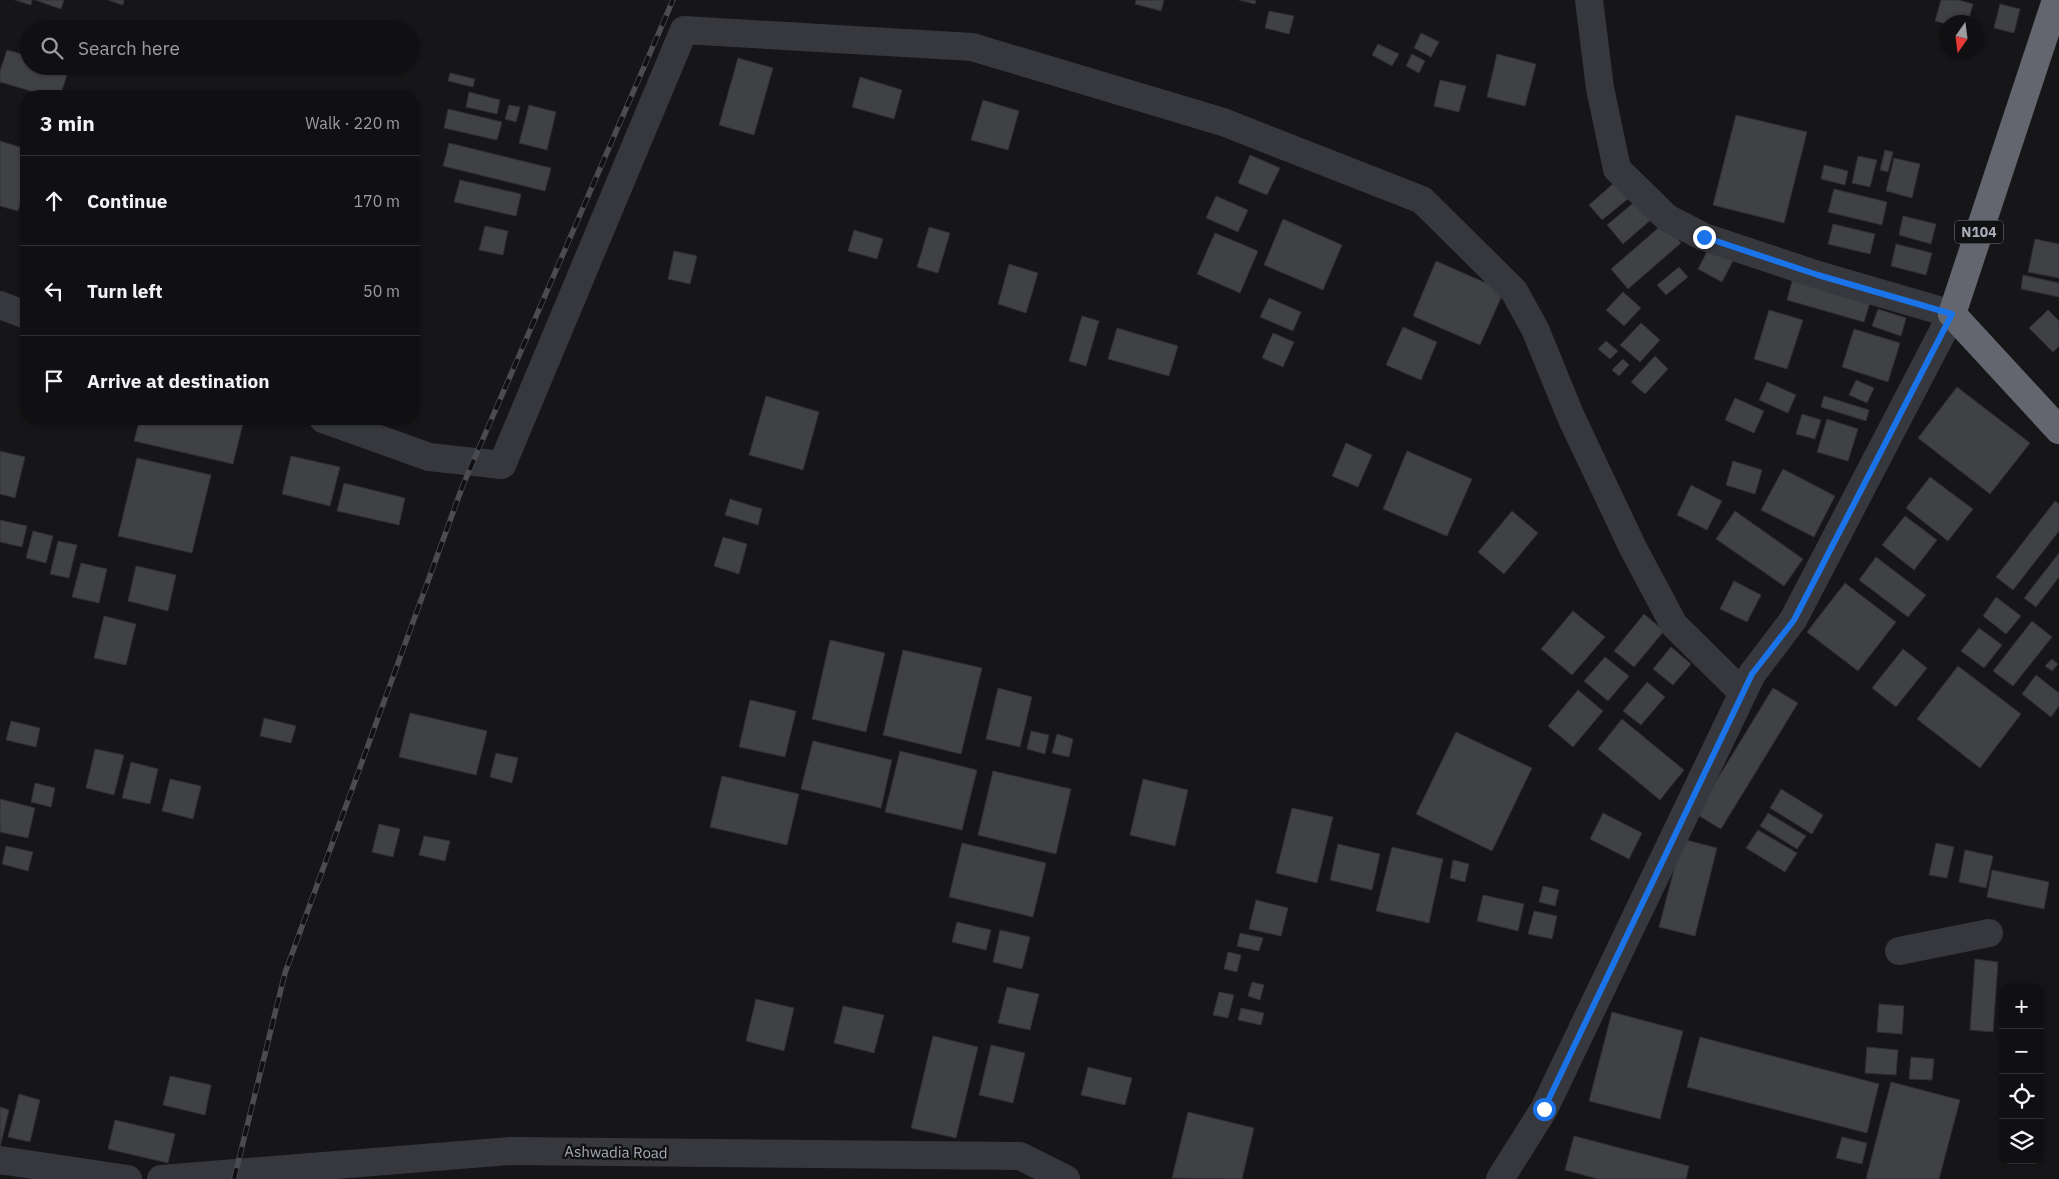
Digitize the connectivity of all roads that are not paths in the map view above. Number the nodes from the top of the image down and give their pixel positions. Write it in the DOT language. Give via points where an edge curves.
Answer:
graph roads {
  1 [pos="1589,0"];
  2 [pos="2056,0"];
  3 [pos="0,305"];
  4 [pos="20,313"];
  5 [pos="1952,314"];
  6 [pos="340,425"];
  7 [pos="2059,430"];
  8 [pos="1747,683"];
  9 [pos="1988,933"];
  10 [pos="1899,951"];
  11 [pos="0,1160"];
  12 [pos="128,1179"];
  13 [pos="161,1179"];
  14 [pos="1066,1179"];
  15 [pos="1500,1179"];
  1 -- 5 [label="street" via="1600,88 1617,169 1667,218 1704,237"];
  2 -- 5 [label="highway, N104"];
  3 -- 4 [label="street"];
  5 -- 7 [label="highway"];
  5 -- 8 [label="street" via="1794,620"];
  6 -- 8 [label="street" via="429,457 502,465 684,30 972,47 1223,122 1422,200 1514,291 1536,329 1571,417 1633,548 1674,625"];
  8 -- 15 [label="street" via="1544,1109"];
  9 -- 10 [label="street"];
  11 -- 12 [label="street"];
  13 -- 14 [label="street, Ashwadia Road" via="511,1151 1020,1156"];
}
